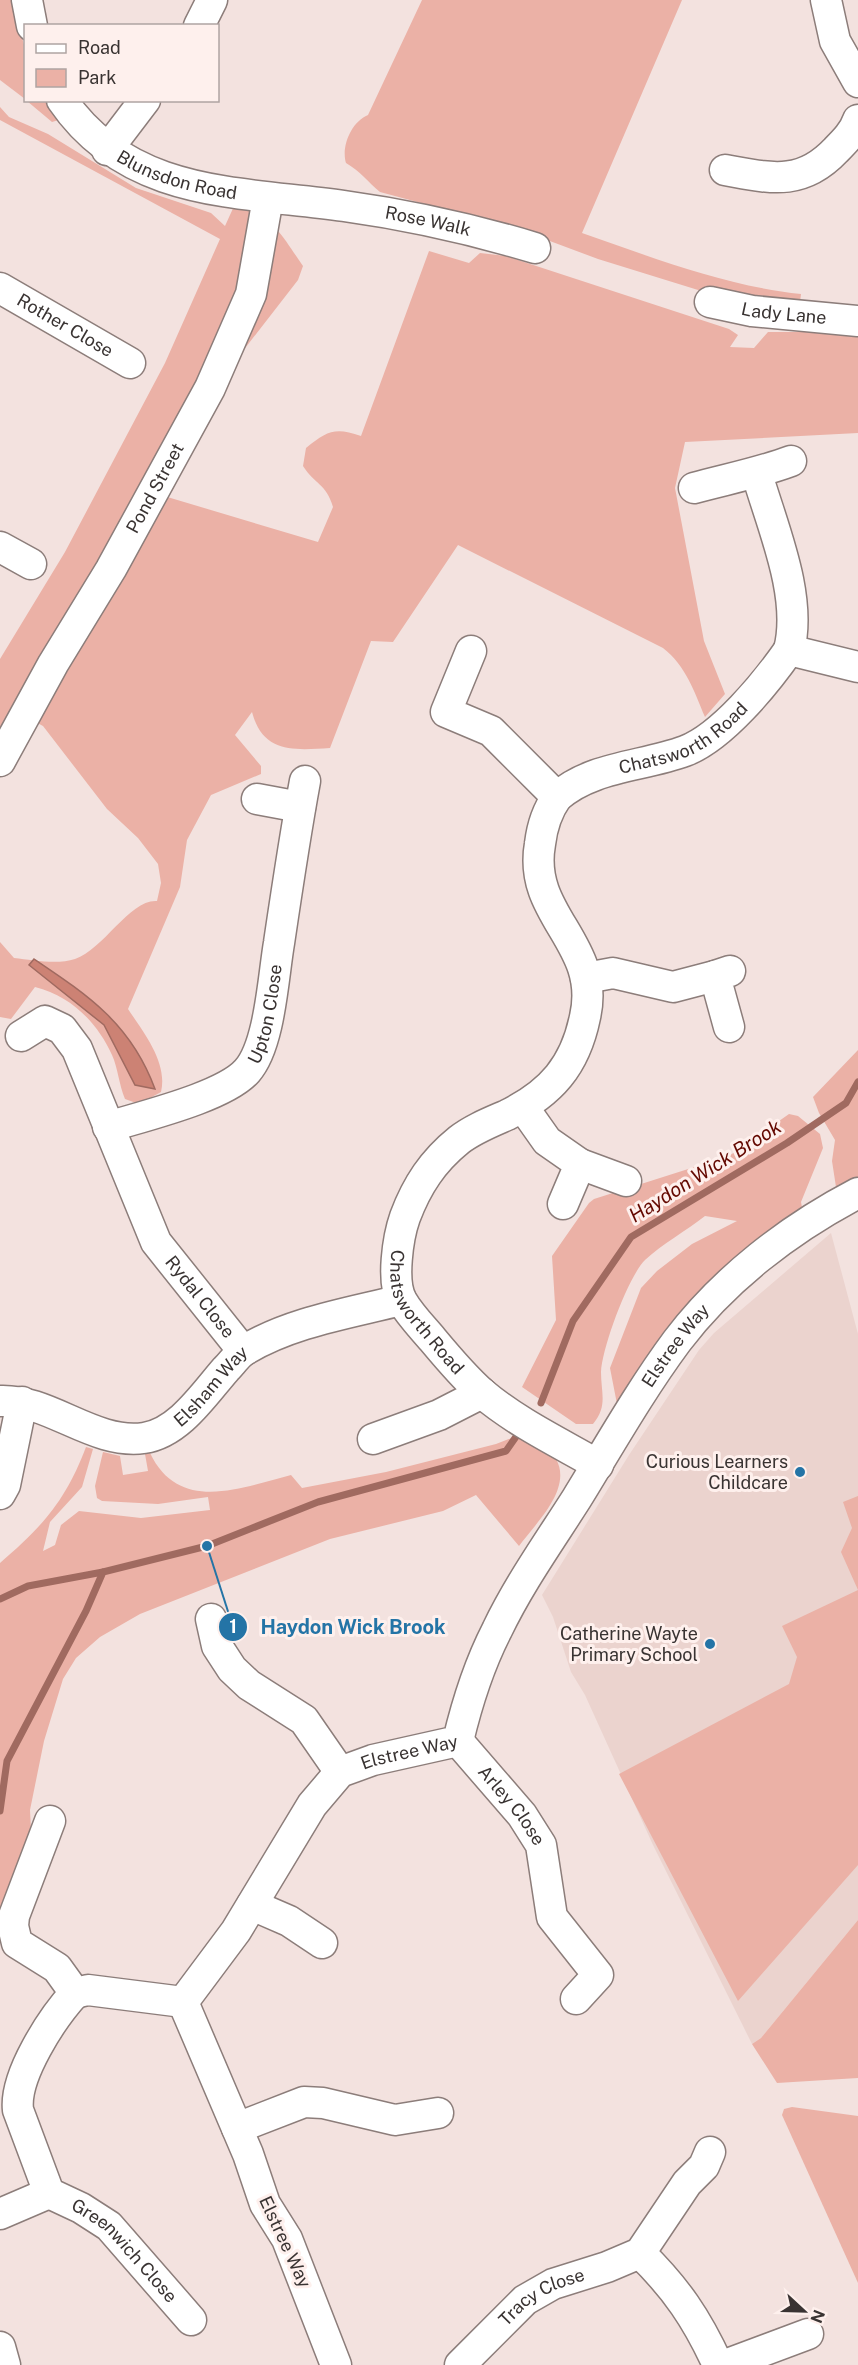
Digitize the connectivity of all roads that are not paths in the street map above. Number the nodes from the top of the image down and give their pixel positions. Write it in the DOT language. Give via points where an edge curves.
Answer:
graph roads {
  1 [pos="27,0"];
  2 [pos="212,0"];
  3 [pos="826,0"];
  4 [pos="32,24"];
  5 [pos="200,24"];
  6 [pos="858,82"];
  7 [pos="63,102"];
  8 [pos="143,102"];
  9 [pos="858,120"];
  10 [pos="107,150"];
  11 [pos="725,170"];
  12 [pos="268,198"];
  13 [pos="318,203"];
  14 [pos="535,248"];
  15 [pos="0,288"];
  16 [pos="710,302"];
  17 [pos="858,321"];
  18 [pos="130,363"];
  19 [pos="791,461"];
  20 [pos="757,474"];
  21 [pos="694,488"];
  22 [pos="0,547"];
  23 [pos="31,564"];
  24 [pos="789,650"];
  25 [pos="471,651"];
  26 [pos="858,667"];
  27 [pos="0,761"];
  28 [pos="557,797"];
  29 [pos="257,799"];
  30 [pos="586,978"];
  31 [pos="729,1027"];
  32 [pos="21,1036"];
  33 [pos="523,1107"];
  34 [pos="108,1127"];
  35 [pos="580,1164"];
  36 [pos="626,1181"];
  37 [pos="858,1193"];
  38 [pos="563,1204"];
  39 [pos="401,1300"];
  40 [pos="243,1351"];
  41 [pos="482,1393"];
  42 [pos="11,1401"];
  43 [pos="373,1439"];
  44 [pos="598,1465"];
  45 [pos="0,1494"];
  46 [pos="211,1619"];
  47 [pos="458,1742"];
  48 [pos="340,1772"];
  49 [pos="50,1821"];
  50 [pos="252,1905"];
  51 [pos="322,1943"];
  52 [pos="75,1993"];
  53 [pos="576,1999"];
  54 [pos="183,2002"];
  55 [pos="8,2094"];
  56 [pos="438,2113"];
  57 [pos="237,2128"];
  58 [pos="710,2152"];
  59 [pos="49,2193"];
  60 [pos="0,2214"];
  61 [pos="640,2253"];
  62 [pos="191,2320"];
  63 [pos="808,2334"];
  64 [pos="0,2347"];
  65 [pos="5,2365"];
  66 [pos="336,2365"];
  67 [pos="460,2365"];
  68 [pos="718,2365"];
  69 [pos="725,2365"];
  1 -- 4 [label="street"];
  2 -- 5 [label="street"];
  3 -- 6 [label="street" via="835,40"];
  7 -- 10 [label="street, Blunsdon Road" via="81,126"];
  8 -- 10 [label="street"];
  9 -- 11 [label="street" via="829,158 797,177 771,178"];
  10 -- 12 [label="street, Blunsdon Road" via="154,175"];
  12 -- 13 [label="street, Blunsdon Road"];
  12 -- 27 [label="street, Pond Street" via="251,294 210,388"];
  13 -- 14 [label="street, Rose Walk" via="422,219"];
  15 -- 18 [label="street, Rother Close"];
  16 -- 17 [label="street, Lady Lane" via="752,311"];
  19 -- 20 [label="street"];
  20 -- 21 [label="street"];
  20 -- 24 [label="street, Chatsworth Road" via="790,589 794,624"];
  22 -- 23 [label="street"];
  24 -- 26 [label="street"];
  24 -- 28 [label="street, Chatsworth Road" via="755,694 700,744 589,777"];
  25 -- 28 [label="street" via="446,712 491,731"];
  28 -- 30 [label="street, Chatsworth Road" via="540,839 539,880 549,907 578,951"];
  29 -- 34 [label="street, Upton Close" via="303,794 269,1006 255,1061 234,1081 216,1090"];
  30 -- 31 [label="street" via="620,974 673,987 723,973"];
  30 -- 33 [label="street, Chatsworth Road" via="587,1010 572,1057 552,1084"];
  32 -- 34 [label="street" via="45,1021 70,1037 87,1069"];
  33 -- 35 [label="street" via="547,1141"];
  33 -- 39 [label="street, Chatsworth Road" via="462,1138 424,1177 403,1224 398,1246"];
  34 -- 40 [label="street, Rydal Close" via="156,1242"];
  35 -- 36 [label="street"];
  35 -- 38 [label="street"];
  37 -- 44 [label="street, Elstree Way" via="784,1238 714,1299 676,1343"];
  39 -- 40 [label="street, Elsham Way" via="303,1326"];
  39 -- 41 [label="street, Chatsworth Road"];
  40 -- 42 [label="street, Elsham Way" via="171,1428 143,1438 102,1432"];
  41 -- 43 [label="street" via="439,1415"];
  41 -- 44 [label="street, Chatsworth Road"];
  42 -- 45 [label="street, Elsham Way" via="5,1485"];
  44 -- 47 [label="street, Elstree Way" via="497,1630 477,1676"];
  46 -- 48 [label="street" via="217,1646 232,1669 249,1685 304,1720"];
  47 -- 48 [label="street, Elstree Way" via="373,1760"];
  47 -- 53 [label="street, Arley Close" via="522,1815 541,1845 552,1917 597,1975"];
  48 -- 50 [label="street, Elstree Way" via="312,1805"];
  49 -- 52 [label="street" via="13,1926 17,1943 57,1968"];
  50 -- 51 [label="street"];
  50 -- 54 [label="street, Elstree Way" via="223,1951"];
  52 -- 54 [label="street" via="88,1990"];
  52 -- 55 [label="street, Greenwich Close"];
  54 -- 57 [label="street, Elstree Way"];
  55 -- 59 [label="street, Greenwich Close" via="18,2110"];
  56 -- 57 [label="street" via="395,2120 304,2102"];
  57 -- 66 [label="street, Elstree Way" via="265,2204 287,2239"];
  58 -- 61 [label="street" via="704,2166 687,2183"];
  59 -- 60 [label="street, Greenwich Close"];
  59 -- 62 [label="street, Greenwich Close" via="108,2226"];
  61 -- 67 [label="street, Tracy Close" via="553,2284 525,2300"];
  61 -- 68 [label="street" via="689,2307"];
  63 -- 69 [label="street"];
  64 -- 65 [label="street"];
}
